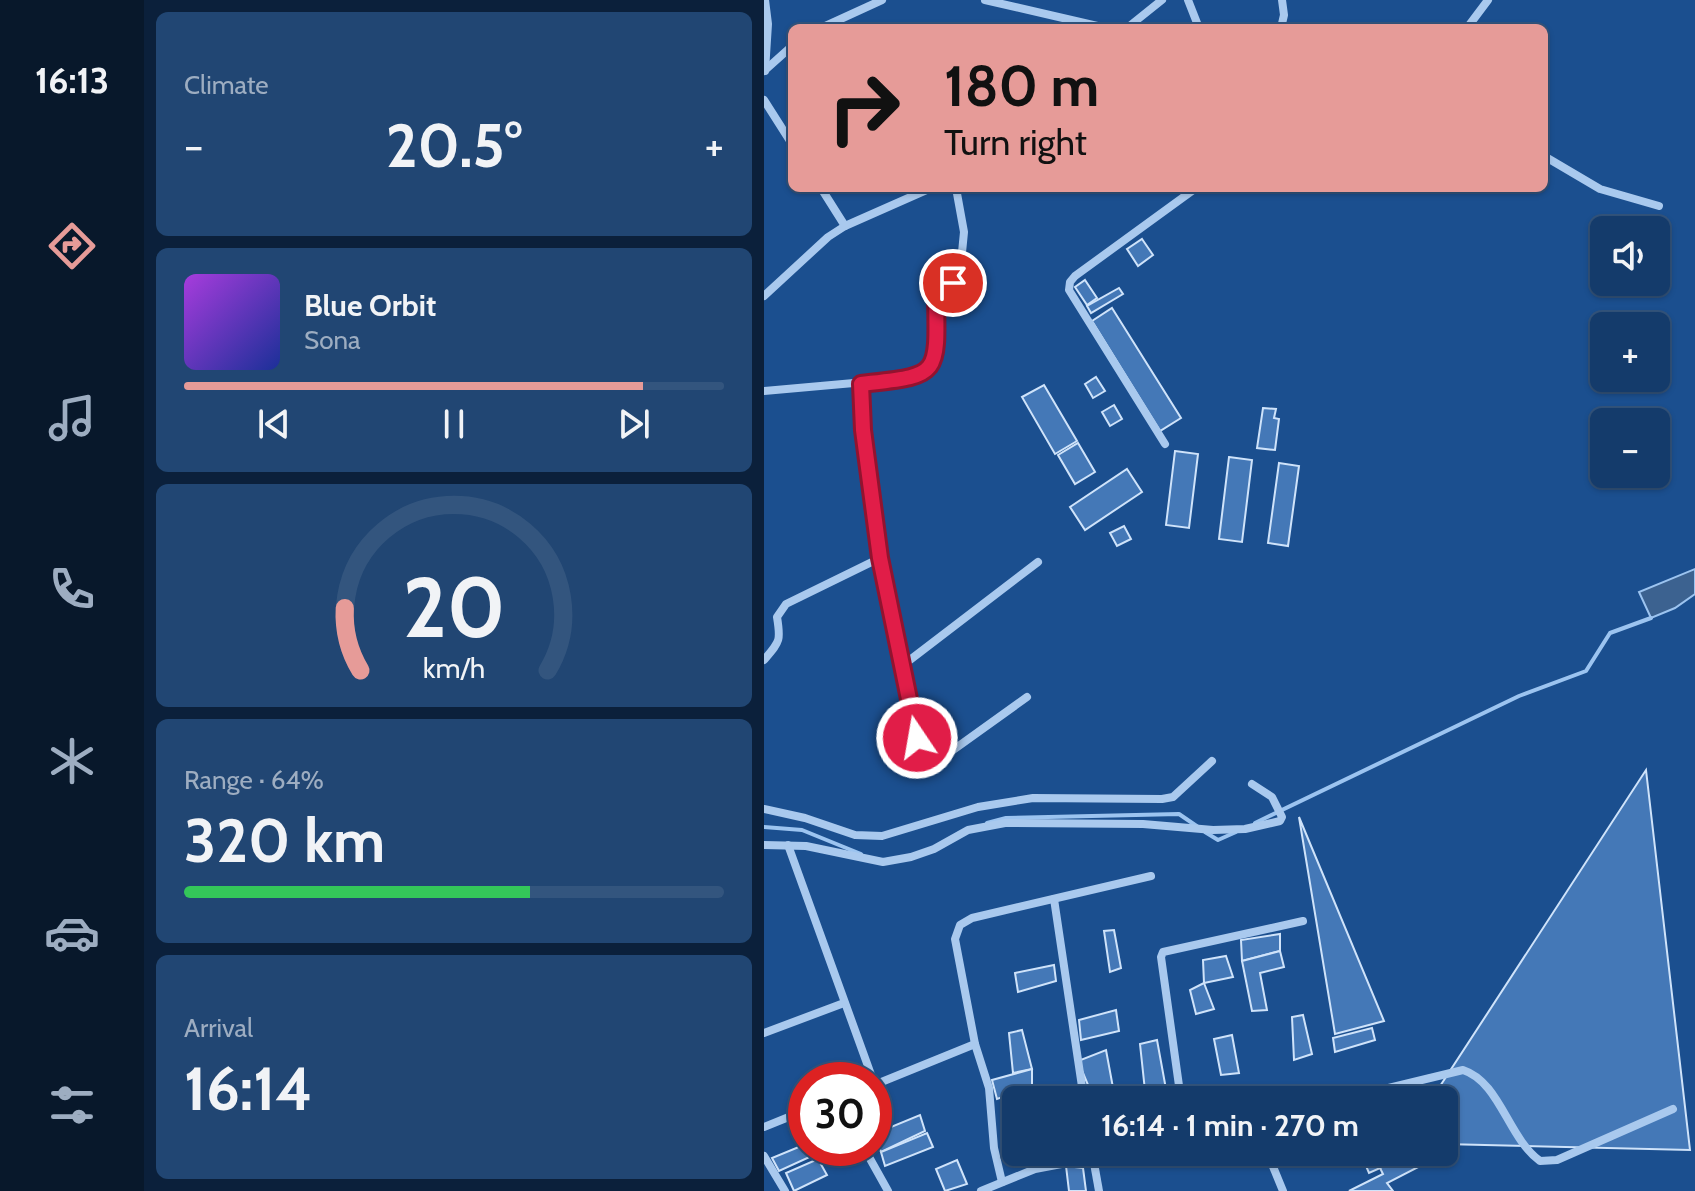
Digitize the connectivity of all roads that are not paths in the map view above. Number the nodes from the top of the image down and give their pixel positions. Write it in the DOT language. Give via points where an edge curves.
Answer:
graph roads {
  1 [pos="765,0"];
  2 [pos="882,0"];
  3 [pos="985,0"];
  4 [pos="1162,0"];
  5 [pos="1188,0"];
  6 [pos="1282,0"];
  7 [pos="1488,0"];
  8 [pos="830,24"];
  9 [pos="1089,24"];
  10 [pos="1132,24"];
  11 [pos="1197,24"];
  12 [pos="1282,24"];
  13 [pos="1470,24"];
  14 [pos="788,50"];
  15 [pos="764,71"];
  16 [pos="764,100"];
  17 [pos="788,138"];
  18 [pos="1548,158"];
  19 [pos="824,192"];
  20 [pos="922,192"];
  21 [pos="957,192"];
  22 [pos="1190,192"];
  23 [pos="1659,206"];
  24 [pos="845,226"];
  25 [pos="764,296"];
  26 [pos="861,384"];
  27 [pos="764,391"];
  28 [pos="1165,444"];
  29 [pos="880,558"];
  30 [pos="1038,562"];
  31 [pos="764,660"];
  32 [pos="902,666"];
  33 [pos="1027,697"];
  34 [pos="1212,761"];
  35 [pos="1252,784"];
  36 [pos="764,809"];
  37 [pos="764,845"];
  38 [pos="788,845"];
  39 [pos="1151,876"];
  40 [pos="1054,899"];
  41 [pos="1303,921"];
  42 [pos="844,1003"];
  43 [pos="764,1033"];
  44 [pos="975,1044"];
  45 [pos="866,1062"];
  46 [pos="892,1076"];
  47 [pos="1082,1086"];
  48 [pos="1179,1086"];
  49 [pos="1397,1086"];
  50 [pos="1673,1109"];
  51 [pos="788,1117"];
  52 [pos="764,1127"];
  53 [pos="764,1156"];
  54 [pos="874,1166"];
  55 [pos="1048,1166"];
  56 [pos="1094,1166"];
  57 [pos="1273,1166"];
  58 [pos="776,1175"];
  59 [pos="764,1182"];
  60 [pos="1002,1182"];
  61 [pos="785,1191"];
  62 [pos="888,1191"];
  63 [pos="981,1191"];
  64 [pos="1099,1191"];
  65 [pos="1283,1191"];
  1 -- 15 [label="street"];
  2 -- 8 [label="street"];
  3 -- 9 [label="street"];
  4 -- 10 [label="street"];
  5 -- 11 [label="street"];
  6 -- 12 [label="street"];
  7 -- 13 [label="street"];
  14 -- 15 [label="street"];
  16 -- 17 [label="street"];
  18 -- 23 [label="street" via="1600,189"];
  19 -- 24 [label="street"];
  20 -- 24 [label="street"];
  21 -- 26 [label="street" via="964,232 960,273 936,298 933,363 921,375"];
  22 -- 28 [label="street" via="1075,276 1069,290"];
  24 -- 25 [label="street"];
  26 -- 27 [label="street"];
  26 -- 29 [label="street"];
  29 -- 31 [label="street" via="786,604 777,617 778,643"];
  29 -- 32 [label="street"];
  30 -- 32 [label="street"];
  32 -- 33 [label="street" via="927,766"];
  34 -- 36 [label="street" via="1173,797 1033,798 978,807 882,836 855,835"];
  35 -- 38 [label="street" via="1272,797 1280,821 1213,830 1005,823 968,830 923,853 883,862"];
  37 -- 38 [label="street"];
  38 -- 42 [label="street"];
  39 -- 40 [label="street"];
  40 -- 44 [label="street" via="960,925 955,939"];
  40 -- 47 [label="street"];
  41 -- 48 [label="street" via="1163,952"];
  42 -- 43 [label="street"];
  42 -- 45 [label="street"];
  44 -- 46 [label="street"];
  44 -- 60 [label="street" via="989,1088"];
  49 -- 50 [label="street" via="1463,1070 1476,1074 1519,1141 1540,1161 1557,1160"];
  51 -- 52 [label="street"];
  53 -- 58 [label="street"];
  54 -- 62 [label="street"];
  55 -- 60 [label="street"];
  56 -- 64 [label="street"];
  57 -- 65 [label="street"];
  58 -- 59 [label="street"];
  58 -- 61 [label="street"];
  60 -- 63 [label="street"];
}
